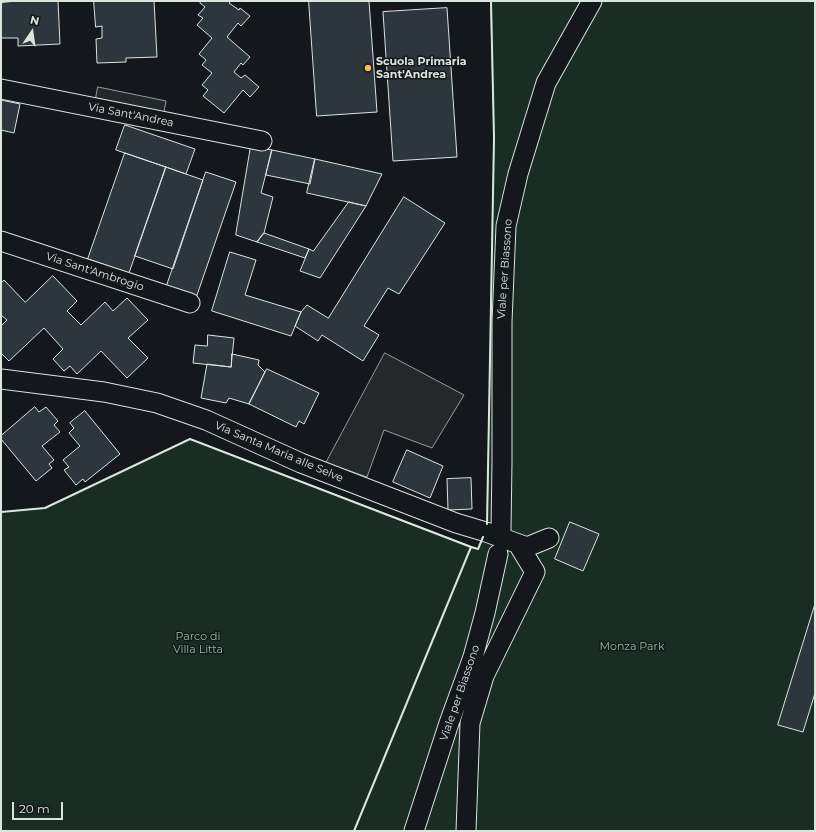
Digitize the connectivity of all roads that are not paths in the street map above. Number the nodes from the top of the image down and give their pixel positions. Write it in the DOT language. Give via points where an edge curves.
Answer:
graph roads {
  1 [pos="592,1"];
  2 [pos="1,89"];
  3 [pos="262,141"];
  4 [pos="1,241"];
  5 [pos="190,303"];
  6 [pos="1,379"];
  7 [pos="501,530"];
  8 [pos="549,538"];
  9 [pos="518,544"];
  10 [pos="498,554"];
  11 [pos="414,831"];
  12 [pos="466,831"];
  1 -- 7 [label="street, Viale per Biassono" via="546,83 518,174 506,226 502,322"];
  2 -- 3 [label="street, Via Sant'Andrea"];
  4 -- 5 [label="street, Via Sant'Ambrogio"];
  6 -- 9 [label="street, Via Santa Maria alle Selve" via="104,392 157,403 206,420 315,468 456,523"];
  8 -- 9 [label="street, Via Santa Maria alle Selve" via="527,547"];
  9 -- 12 [label="street" via="535,572 484,676 470,723"];
  10 -- 11 [label="street, Viale per Biassono" via="473,657"];
}
